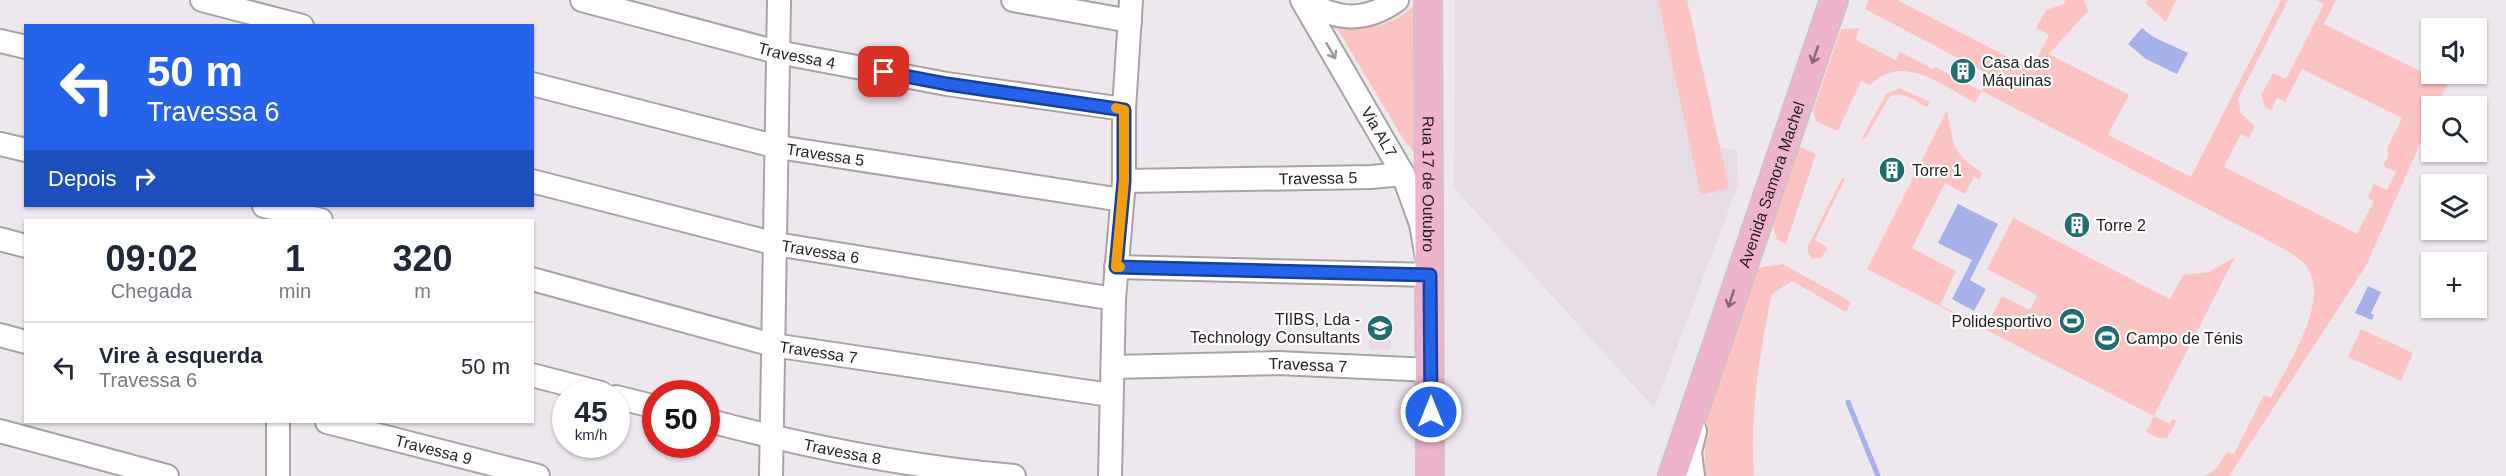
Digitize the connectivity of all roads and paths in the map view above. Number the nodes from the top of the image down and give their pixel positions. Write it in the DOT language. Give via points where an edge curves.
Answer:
graph roads {
  1 [pos="202,0"];
  2 [pos="582,0"];
  3 [pos="779,0"];
  4 [pos="1013,0"];
  5 [pos="1304,0"];
  6 [pos="1397,0"];
  7 [pos="1428,0"];
  8 [pos="1834,0"];
  9 [pos="1131,10"];
  10 [pos="288,18"];
  11 [pos="0,41"];
  12 [pos="24,47"];
  13 [pos="777,52"];
  14 [pos="534,85"];
  15 [pos="1124,110"];
  16 [pos="0,144"];
  17 [pos="778,147"];
  18 [pos="24,150"];
  19 [pos="1404,174"];
  20 [pos="534,182"];
  21 [pos="1123,190"];
  22 [pos="278,210"];
  23 [pos="317,219"];
  24 [pos="0,239"];
  25 [pos="776,244"];
  26 [pos="24,245"];
  27 [pos="1116,267"];
  28 [pos="1430,275"];
  29 [pos="534,280"];
  30 [pos="1114,299"];
  31 [pos="0,335"];
  32 [pos="24,341"];
  33 [pos="773,345"];
  34 [pos="1113,367"];
  35 [pos="1431,370"];
  36 [pos="1707,370"];
  37 [pos="534,376"];
  38 [pos="552,380"];
  39 [pos="1110,395"];
  40 [pos="278,423"];
  41 [pos="331,423"];
  42 [pos="720,424"];
  43 [pos="0,431"];
  44 [pos="773,438"];
  45 [pos="167,476"];
  46 [pos="278,476"];
  47 [pos="538,476"];
  48 [pos="771,476"];
  49 [pos="1014,476"];
  50 [pos="1110,476"];
  51 [pos="1430,476"];
  52 [pos="1672,476"];
  53 [pos="1693,476"];
  1 -- 10 [label="street"];
  2 -- 13 [label="street, Travessa 4"];
  3 -- 13 [label="street"];
  4 -- 9 [label="street"];
  5 -- 6 [label="street" via="1331,14 1363,17 1382,11"];
  5 -- 19 [label="street, Via AL7, one-way"];
  7 -- 28 [label="main road, Rua 17 de Outubro"];
  8 -- 36 [label="main road, Avenida Samora Machel, one-way"];
  9 -- 15 [label="street"];
  11 -- 12 [label="street"];
  13 -- 15 [label="street, Travessa 4" via="947,84"];
  13 -- 17 [label="street"];
  14 -- 17 [label="street, Travessa 5"];
  15 -- 21 [label="street"];
  16 -- 18 [label="street"];
  17 -- 21 [label="street, Travessa 5"];
  17 -- 25 [label="street"];
  19 -- 21 [label="street, Travessa 5"];
  19 -- 28 [label="street, Via AL7" via="1421,224"];
  20 -- 25 [label="street, Travessa 6"];
  21 -- 27 [label="street"];
  22 -- 23 [label="street"];
  24 -- 26 [label="street"];
  25 -- 30 [label="street, Travessa 6"];
  25 -- 33 [label="street"];
  27 -- 28 [label="street"];
  27 -- 30 [label="street"];
  28 -- 35 [label="main road, Rua 17 de Outubro"];
  29 -- 33 [label="street, Travessa 7"];
  30 -- 34 [label="street"];
  31 -- 32 [label="street"];
  33 -- 39 [label="street, Travessa 7"];
  33 -- 44 [label="street"];
  34 -- 35 [label="street, Travessa 7" via="1278,363"];
  34 -- 39 [label="street"];
  35 -- 51 [label="main road, Rua 17 de Outubro"];
  36 -- 52 [label="main road, Avenida Samora Machel"];
  36 -- 53 [label="street, Avenida Samora Machel" via="1690,452"];
  37 -- 38 [label="street"];
  39 -- 50 [label="street"];
  40 -- 46 [label="street"];
  41 -- 47 [label="street, Travessa 9"];
  42 -- 44 [label="street, Travessa 8"];
  43 -- 45 [label="street"];
  44 -- 48 [label="street"];
  44 -- 49 [label="street, Travessa 8" via="940,469"];
}
